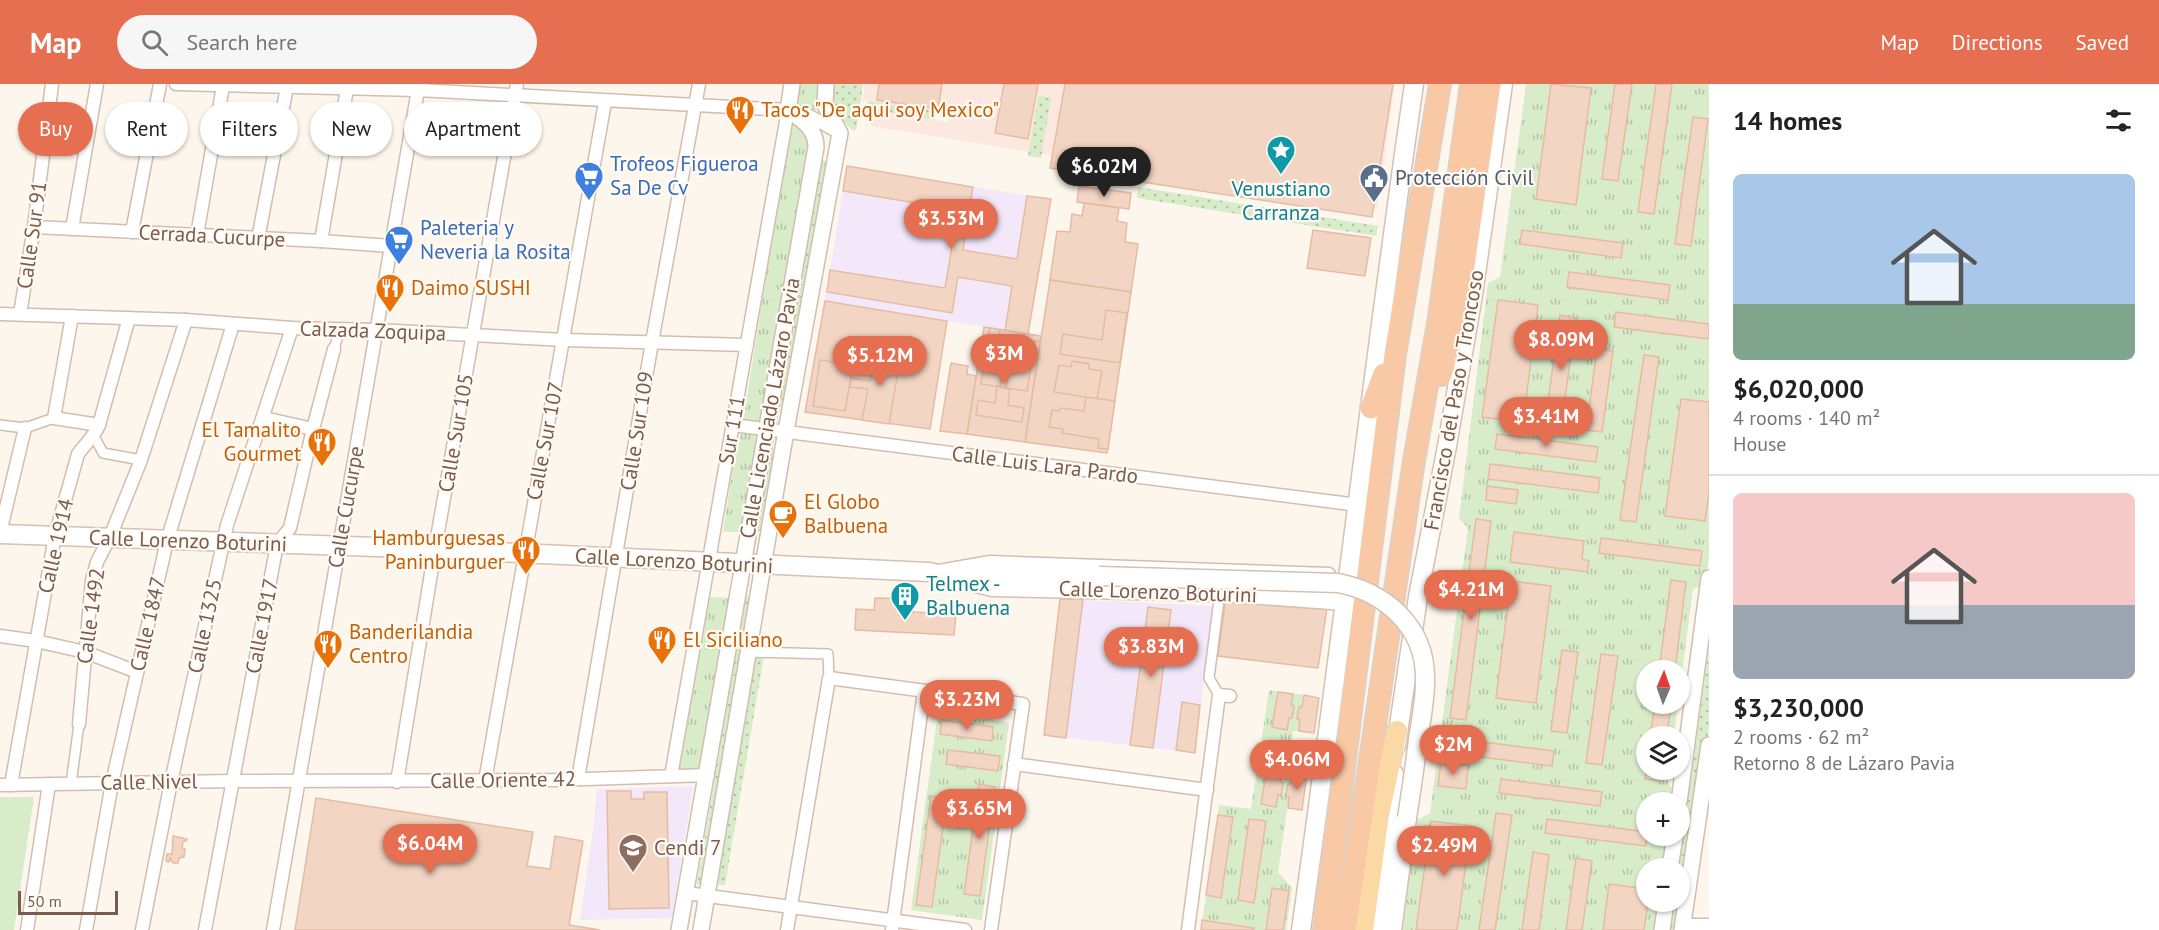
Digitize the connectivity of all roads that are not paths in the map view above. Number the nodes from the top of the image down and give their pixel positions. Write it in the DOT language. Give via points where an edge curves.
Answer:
graph roads {
  1 [pos="52,84"];
  2 [pos="98,84"];
  3 [pos="160,84"];
  4 [pos="176,84"];
  5 [pos="699,84"];
  6 [pos="792,84"];
  7 [pos="826,84"];
  8 [pos="1414,84"];
  9 [pos="1440,84"];
  10 [pos="1471,84"];
  11 [pos="1490,84"];
  12 [pos="1503,84"];
  13 [pos="223,86"];
  14 [pos="287,87"];
  15 [pos="419,87"];
  16 [pos="347,89"];
  17 [pos="516,90"];
  18 [pos="605,102"];
  19 [pos="696,105"];
  20 [pos="788,110"];
  21 [pos="840,133"];
  22 [pos="34,227"];
  23 [pos="72,229"];
  24 [pos="132,232"];
  25 [pos="197,236"];
  26 [pos="258,239"];
  27 [pos="321,241"];
  28 [pos="391,246"];
  29 [pos="0,314"];
  30 [pos="20,314"];
  31 [pos="72,316"];
  32 [pos="129,318"];
  33 [pos="186,320"];
  34 [pos="234,324"];
  35 [pos="292,328"];
  36 [pos="340,329"];
  37 [pos="377,330"];
  38 [pos="473,334"];
  39 [pos="564,340"];
  40 [pos="652,342"];
  41 [pos="747,345"];
  42 [pos="334,349"];
  43 [pos="1395,355"];
  44 [pos="1371,408"];
  45 [pos="54,418"];
  46 [pos="264,418"];
  47 [pos="0,425"];
  48 [pos="733,425"];
  49 [pos="25,428"];
  50 [pos="313,429"];
  51 [pos="767,429"];
  52 [pos="96,431"];
  53 [pos="786,431"];
  54 [pos="141,460"];
  55 [pos="1413,467"];
  56 [pos="1358,505"];
  57 [pos="0,533"];
  58 [pos="56,536"];
  59 [pos="110,537"];
  60 [pos="167,541"];
  61 [pos="223,542"];
  62 [pos="277,544"];
  63 [pos="339,547"];
  64 [pos="435,549"];
  65 [pos="524,554"];
  66 [pos="616,558"];
  67 [pos="709,561"];
  68 [pos="743,564"];
  69 [pos="763,566"];
  70 [pos="929,572"];
  71 [pos="1329,574"];
  72 [pos="1709,578"];
  73 [pos="1220,592"];
  74 [pos="1346,601"];
  75 [pos="0,636"];
  76 [pos="36,641"];
  77 [pos="85,652"];
  78 [pos="748,652"];
  79 [pos="137,672"];
  80 [pos="829,678"];
  81 [pos="924,691"];
  82 [pos="1225,696"];
  83 [pos="79,724"];
  84 [pos="1397,731"];
  85 [pos="1709,745"];
  86 [pos="1014,764"];
  87 [pos="671,776"];
  88 [pos="708,776"];
  89 [pos="578,779"];
  90 [pos="233,781"];
  91 [pos="485,781"];
  92 [pos="171,782"];
  93 [pos="299,782"];
  94 [pos="398,782"];
  95 [pos="112,783"];
  96 [pos="49,784"];
  97 [pos="71,784"];
  98 [pos="6,785"];
  99 [pos="1207,790"];
  100 [pos="1680,792"];
  101 [pos="686,893"];
  102 [pos="707,896"];
  103 [pos="791,907"];
  104 [pos="1665,912"];
  105 [pos="892,925"];
  106 [pos="1709,925"];
  107 [pos="1683,927"];
  108 [pos="27,930"];
  109 [pos="86,930"];
  110 [pos="142,930"];
  111 [pos="205,930"];
  112 [pos="273,930"];
  113 [pos="679,930"];
  114 [pos="701,930"];
  115 [pos="787,930"];
  116 [pos="964,930"];
  117 [pos="991,930"];
  118 [pos="1188,930"];
  119 [pos="1301,930"];
  120 [pos="1324,930"];
  121 [pos="1346,930"];
  122 [pos="1363,930"];
  123 [pos="1378,930"];
  124 [pos="1392,930"];
  125 [pos="1662,930"];
  1 -- 22 [label="street, Calle Sur 91"];
  2 -- 23 [label="street"];
  3 -- 24 [label="street"];
  4 -- 13 [label="street"];
  5 -- 19 [label="street, Calle Sur 109"];
  6 -- 20 [label="street, Sur 111"];
  7 -- 21 [label="street" via="825,105"];
  8 -- 44 [label="main road"];
  9 -- 43 [label="highway"];
  10 -- 55 [label="highway, Francisco del Paso y Troncoso" via="1439,317"];
  11 -- 55 [label="highway" via="1456,321"];
  12 -- 84 [label="main road, Francisco del Paso y Troncoso" via="1473,295"];
  13 -- 14 [label="street"];
  13 -- 25 [label="street"];
  14 -- 16 [label="street"];
  14 -- 26 [label="street"];
  15 -- 16 [label="street"];
  15 -- 17 [label="street"];
  15 -- 28 [label="street, Calle Cucurpe"];
  16 -- 27 [label="street"];
  17 -- 18 [label="street"];
  17 -- 38 [label="street, Calle Sur 105"];
  18 -- 19 [label="street"];
  18 -- 39 [label="street, Calle Sur 107"];
  19 -- 20 [label="street"];
  19 -- 40 [label="street, Calle Sur 109"];
  20 -- 21 [label="street" via="804,113"];
  20 -- 41 [label="street, Sur 111"];
  20 -- 51 [label="street, Calle Licenciado Lázaro Pavia" via="813,130 816,147"];
  21 -- 53 [label="street, Calle Licenciado Lázaro Pavia"];
  22 -- 23 [label="street, Cerrada Cucurpe"];
  22 -- 30 [label="street, Calle Sur 91"];
  23 -- 24 [label="street, Cerrada Cucurpe"];
  24 -- 25 [label="street, Cerrada Cucurpe"];
  25 -- 26 [label="street, Cerrada Cucurpe"];
  26 -- 27 [label="street, Cerrada Cucurpe"];
  27 -- 28 [label="street, Cerrada Cucurpe"];
  28 -- 37 [label="street, Calle Cucurpe"];
  29 -- 30 [label="street, Calzada Zoquipa"];
  30 -- 31 [label="street, Calzada Zoquipa"];
  31 -- 32 [label="street, Calzada Zoquipa"];
  31 -- 45 [label="street"];
  32 -- 33 [label="street, Calzada Zoquipa"];
  32 -- 52 [label="street, Calle 1914"];
  33 -- 34 [label="street, Calzada Zoquipa"];
  33 -- 54 [label="street, Calle 1492"];
  34 -- 35 [label="street, Calzada Zoquipa"];
  34 -- 60 [label="street, Calle 1847"];
  35 -- 36 [label="street, Calzada Zoquipa"];
  35 -- 46 [label="street, Calle 1325"];
  36 -- 37 [label="street, Calzada Zoquipa"];
  36 -- 42 [label="street, Calle 1917"];
  37 -- 38 [label="street, Calzada Zoquipa"];
  37 -- 63 [label="street, Calle Cucurpe"];
  38 -- 39 [label="street, Calzada Zoquipa"];
  38 -- 64 [label="street, Calle Sur 105"];
  39 -- 40 [label="street, Calzada Zoquipa"];
  39 -- 65 [label="street, Calle Sur 107"];
  40 -- 41 [label="street, Calzada Zoquipa"];
  40 -- 66 [label="street, Calle Sur 109"];
  41 -- 48 [label="street, Sur 111"];
  42 -- 50 [label="street, Calle 1917"];
  43 -- 44 [label="highway" via="1385,368"];
  43 -- 120 [label="highway"];
  44 -- 56 [label="main road"];
  45 -- 49 [label="street"];
  45 -- 52 [label="street"];
  46 -- 50 [label="street"];
  46 -- 61 [label="street, Calle 1325"];
  47 -- 49 [label="street"];
  48 -- 51 [label="street, Calle Luis Lara Pardo"];
  48 -- 67 [label="street, Sur 111"];
  49 -- 57 [label="street"];
  50 -- 62 [label="street, Calle 1917" via="290,528"];
  51 -- 53 [label="street, Calle Luis Lara Pardo"];
  51 -- 68 [label="street, Calle Licenciado Lázaro Pavia"];
  52 -- 54 [label="street" via="104,453"];
  52 -- 58 [label="street, Calle 1914" via="78,454"];
  53 -- 56 [label="street, Calle Luis Lara Pardo"];
  53 -- 69 [label="street, Calle Licenciado Lázaro Pavia"];
  54 -- 59 [label="street, Calle 1492"];
  55 -- 121 [label="highway, Francisco del Paso y Troncoso"];
  56 -- 74 [label="main road"];
  57 -- 58 [label="main road, Calle Lorenzo Boturini"];
  58 -- 59 [label="main road, Calle Lorenzo Boturini"];
  58 -- 76 [label="street, Calle 1914"];
  59 -- 60 [label="main road, Calle Lorenzo Boturini"];
  59 -- 77 [label="street, Calle 1492" via="92,580"];
  60 -- 61 [label="main road, Calle Lorenzo Boturini"];
  60 -- 79 [label="street, Calle 1847"];
  61 -- 62 [label="main road, Calle Lorenzo Boturini"];
  61 -- 92 [label="street, Calle 1325"];
  62 -- 63 [label="main road, Calle Lorenzo Boturini"];
  62 -- 90 [label="street, Calle 1917"];
  63 -- 64 [label="main road, Calle Lorenzo Boturini"];
  63 -- 93 [label="street, Calle Cucurpe"];
  64 -- 65 [label="main road, Calle Lorenzo Boturini"];
  64 -- 94 [label="street, Calle Sur 105"];
  65 -- 66 [label="main road, Calle Lorenzo Boturini"];
  65 -- 91 [label="street, Calle Sur 107"];
  66 -- 67 [label="main road, Calle Lorenzo Boturini"];
  66 -- 89 [label="street, Calle Sur 109"];
  67 -- 68 [label="main road, Calle Lorenzo Boturini"];
  67 -- 87 [label="street, Sur 111"];
  68 -- 69 [label="main road, Calle Lorenzo Boturini"];
  68 -- 88 [label="street, Calle Licenciado Lázaro Pavia"];
  69 -- 70 [label="main road, Calle Lorenzo Boturini"];
  69 -- 78 [label="street, Calle Licenciado Lázaro Pavia"];
  70 -- 71 [label="street" via="990,562"];
  70 -- 73 [label="main road, Calle Lorenzo Boturini" via="993,587"];
  70 -- 124 [label="main road, bridge" via="1332,583 1364,590 1388,604 1416,637 1425,674"];
  72 -- 100 [label="street"];
  73 -- 74 [label="main road, Calle Lorenzo Boturini"];
  73 -- 82 [label="street" via="1209,678"];
  74 -- 119 [label="main road"];
  75 -- 76 [label="street"];
  76 -- 77 [label="street"];
  76 -- 98 [label="street, Calle 1914"];
  77 -- 79 [label="street"];
  77 -- 83 [label="street, Calle 1492"];
  78 -- 80 [label="street" via="828,654"];
  78 -- 102 [label="street, Calle Licenciado Lázaro Pavia"];
  79 -- 95 [label="street, Calle 1847"];
  80 -- 81 [label="street"];
  80 -- 103 [label="street"];
  81 -- 86 [label="street" via="1023,704"];
  81 -- 105 [label="street"];
  82 -- 99 [label="street"];
  83 -- 97 [label="street, Calle 1492"];
  84 -- 122 [label="main road" via="1379,814"];
  84 -- 123 [label="main road, Francisco del Paso y Troncoso"];
  85 -- 107 [label="street"];
  86 -- 99 [label="street"];
  86 -- 117 [label="street"];
  87 -- 88 [label="street, Calle Oriente 42"];
  87 -- 89 [label="street, Calle Oriente 42"];
  88 -- 101 [label="street, Calle Licenciado Lázaro Pavia"];
  89 -- 91 [label="street, Calle Oriente 42"];
  90 -- 92 [label="street, Calle Nivel"];
  90 -- 93 [label="street, Calle Nivel"];
  90 -- 111 [label="street, Calle 1917"];
  91 -- 94 [label="street, Calle Oriente 42"];
  92 -- 95 [label="street, Calle Nivel"];
  92 -- 110 [label="street, Calle 1325"];
  93 -- 94 [label="street, Calle Oriente 42"];
  93 -- 112 [label="street, Calle Cucurpe"];
  95 -- 97 [label="street, Calle Nivel"];
  95 -- 109 [label="street, Calle 1847"];
  96 -- 97 [label="street, Calle Nivel"];
  96 -- 98 [label="street, Calle Nivel"];
  96 -- 108 [label="street"];
  99 -- 118 [label="street"];
  101 -- 102 [label="street"];
  101 -- 113 [label="street, Calle Licenciado Lázaro Pavia"];
  102 -- 103 [label="street"];
  102 -- 114 [label="street, Calle Licenciado Lázaro Pavia"];
  103 -- 105 [label="street"];
  103 -- 115 [label="street"];
  104 -- 125 [label="street"];
  105 -- 116 [label="street"];
  106 -- 107 [label="street"];
}
